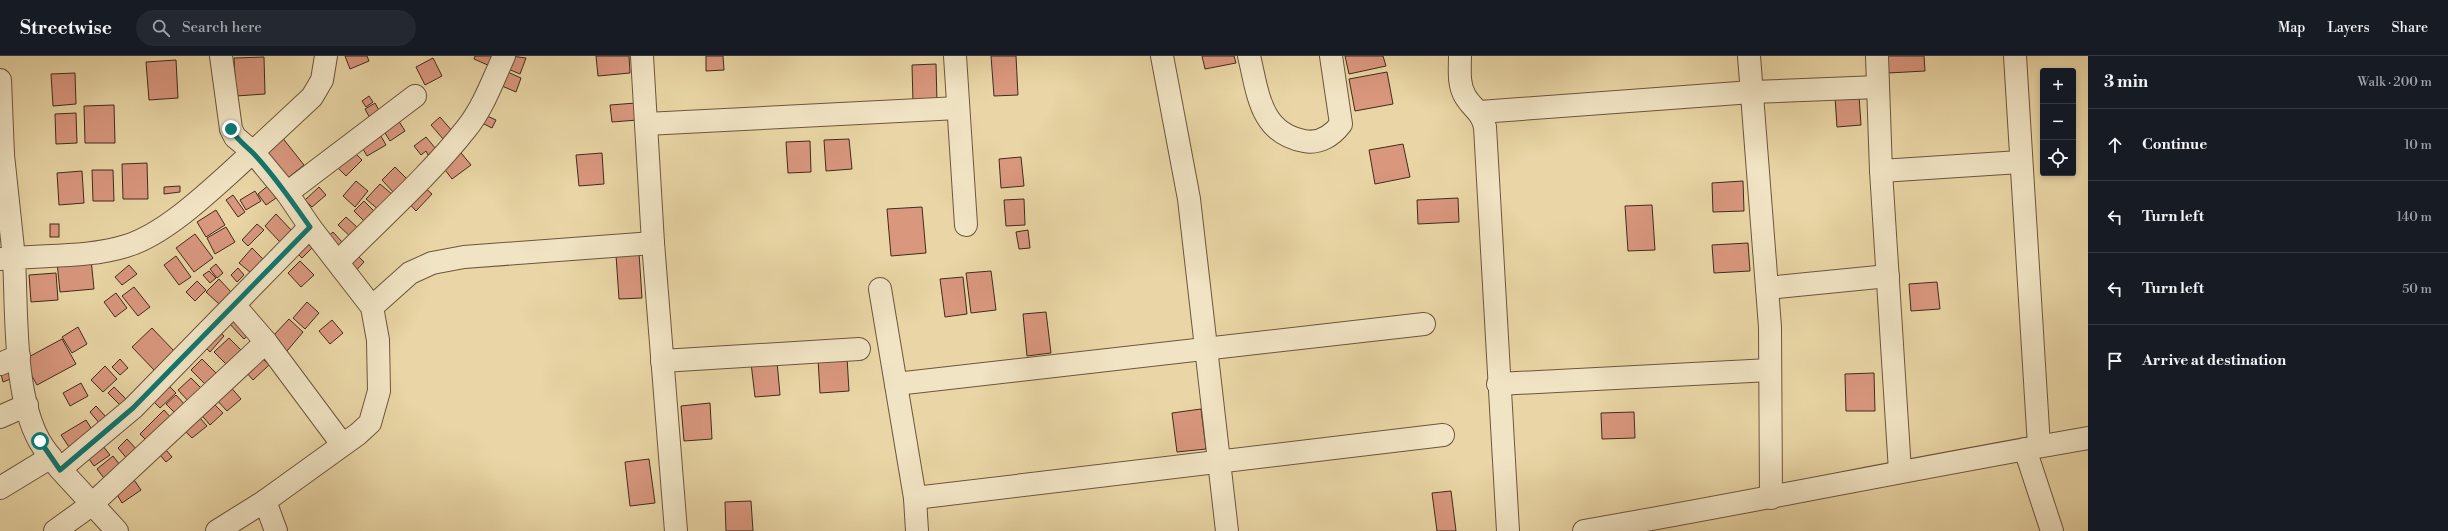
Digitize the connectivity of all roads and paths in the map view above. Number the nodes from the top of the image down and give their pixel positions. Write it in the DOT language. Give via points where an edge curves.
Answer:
graph roads {
  1 [pos="221,56"];
  2 [pos="326,56"];
  3 [pos="504,56"];
  4 [pos="642,56"];
  5 [pos="955,56"];
  6 [pos="1162,56"];
  7 [pos="1249,56"];
  8 [pos="1331,56"];
  9 [pos="1460,56"];
  10 [pos="1749,56"];
  11 [pos="1877,56"];
  12 [pos="2015,56"];
  13 [pos="0,80"];
  14 [pos="1878,87"];
  15 [pos="1752,92"];
  16 [pos="414,96"];
  17 [pos="958,108"];
  18 [pos="1480,112"];
  19 [pos="646,124"];
  20 [pos="252,152"];
  21 [pos="1,155"];
  22 [pos="2020,162"];
  23 [pos="1881,171"];
  24 [pos="287,193"];
  25 [pos="966,225"];
  26 [pos="310,227"];
  27 [pos="653,242"];
  28 [pos="7,258"];
  29 [pos="338,262"];
  30 [pos="1888,276"];
  31 [pos="1767,288"];
  32 [pos="880,289"];
  33 [pos="235,306"];
  34 [pos="372,306"];
  35 [pos="1424,324"];
  36 [pos="266,342"];
  37 [pos="1206,348"];
  38 [pos="859,349"];
  39 [pos="10,360"];
  40 [pos="662,361"];
  41 [pos="1770,370"];
  42 [pos="896,384"];
  43 [pos="1498,384"];
  44 [pos="27,405"];
  45 [pos="0,417"];
  46 [pos="1443,435"];
  47 [pos="2088,438"];
  48 [pos="342,444"];
  49 [pos="2032,448"];
  50 [pos="1219,460"];
  51 [pos="55,463"];
  52 [pos="1900,471"];
  53 [pos="0,488"];
  54 [pos="915,498"];
  55 [pos="1770,498"];
  56 [pos="265,501"];
  57 [pos="91,505"];
  58 [pos="1637,526"];
  59 [pos="55,531"];
  60 [pos="117,531"];
  61 [pos="217,531"];
  62 [pos="276,531"];
  63 [pos="676,531"];
  64 [pos="917,531"];
  65 [pos="1227,531"];
  66 [pos="1508,531"];
  67 [pos="1584,531"];
  68 [pos="2052,531"];
  1 -- 20 [label="street" via="231,129 235,137"];
  2 -- 20 [label="street" via="322,80 312,97"];
  3 -- 29 [label="street" via="489,90 467,128"];
  4 -- 19 [label="street"];
  5 -- 17 [label="street"];
  6 -- 37 [label="street" via="1189,199"];
  7 -- 8 [label="street" via="1266,116 1278,131 1293,139 1312,143 1323,139 1341,124"];
  9 -- 18 [label="street" via="1465,96"];
  10 -- 15 [label="street"];
  11 -- 14 [label="street"];
  12 -- 22 [label="street"];
  13 -- 21 [label="street"];
  14 -- 15 [label="street"];
  14 -- 23 [label="street"];
  15 -- 18 [label="street"];
  15 -- 31 [label="street"];
  16 -- 24 [label="street"];
  17 -- 19 [label="street"];
  17 -- 25 [label="street"];
  18 -- 43 [label="street" via="1485,127"];
  19 -- 27 [label="street"];
  20 -- 24 [label="street"];
  20 -- 28 [label="street" via="198,201 160,229 127,246 106,251"];
  21 -- 28 [label="street"];
  22 -- 23 [label="street"];
  22 -- 49 [label="street"];
  23 -- 30 [label="street"];
  24 -- 26 [label="street"];
  26 -- 29 [label="street"];
  26 -- 33 [label="street"];
  27 -- 34 [label="street" via="464,257 432,263 410,274"];
  27 -- 40 [label="street"];
  28 -- 39 [label="street"];
  29 -- 34 [label="street"];
  30 -- 31 [label="street"];
  30 -- 52 [label="street"];
  31 -- 41 [label="street"];
  32 -- 42 [label="street"];
  33 -- 36 [label="street"];
  33 -- 51 [label="street" via="133,408"];
  34 -- 48 [label="street" via="378,340 379,391 370,423"];
  35 -- 37 [label="street"];
  36 -- 48 [label="street"];
  36 -- 57 [label="street"];
  37 -- 42 [label="street"];
  37 -- 50 [label="street"];
  38 -- 40 [label="street"];
  39 -- 44 [label="street"];
  40 -- 63 [label="street"];
  41 -- 43 [label="street"];
  41 -- 55 [label="street"];
  42 -- 54 [label="street"];
  43 -- 66 [label="street"];
  44 -- 45 [label="street"];
  44 -- 51 [label="street" via="40,441"];
  46 -- 50 [label="street"];
  47 -- 49 [label="street"];
  48 -- 56 [label="street"];
  49 -- 52 [label="street"];
  49 -- 68 [label="street"];
  50 -- 54 [label="street"];
  50 -- 65 [label="street"];
  51 -- 53 [label="street"];
  51 -- 57 [label="street"];
  52 -- 55 [label="street"];
  54 -- 64 [label="street"];
  55 -- 58 [label="street"];
  56 -- 61 [label="street"];
  56 -- 62 [label="street"];
  57 -- 59 [label="street"];
  57 -- 60 [label="street"];
  58 -- 67 [label="street"];
}
